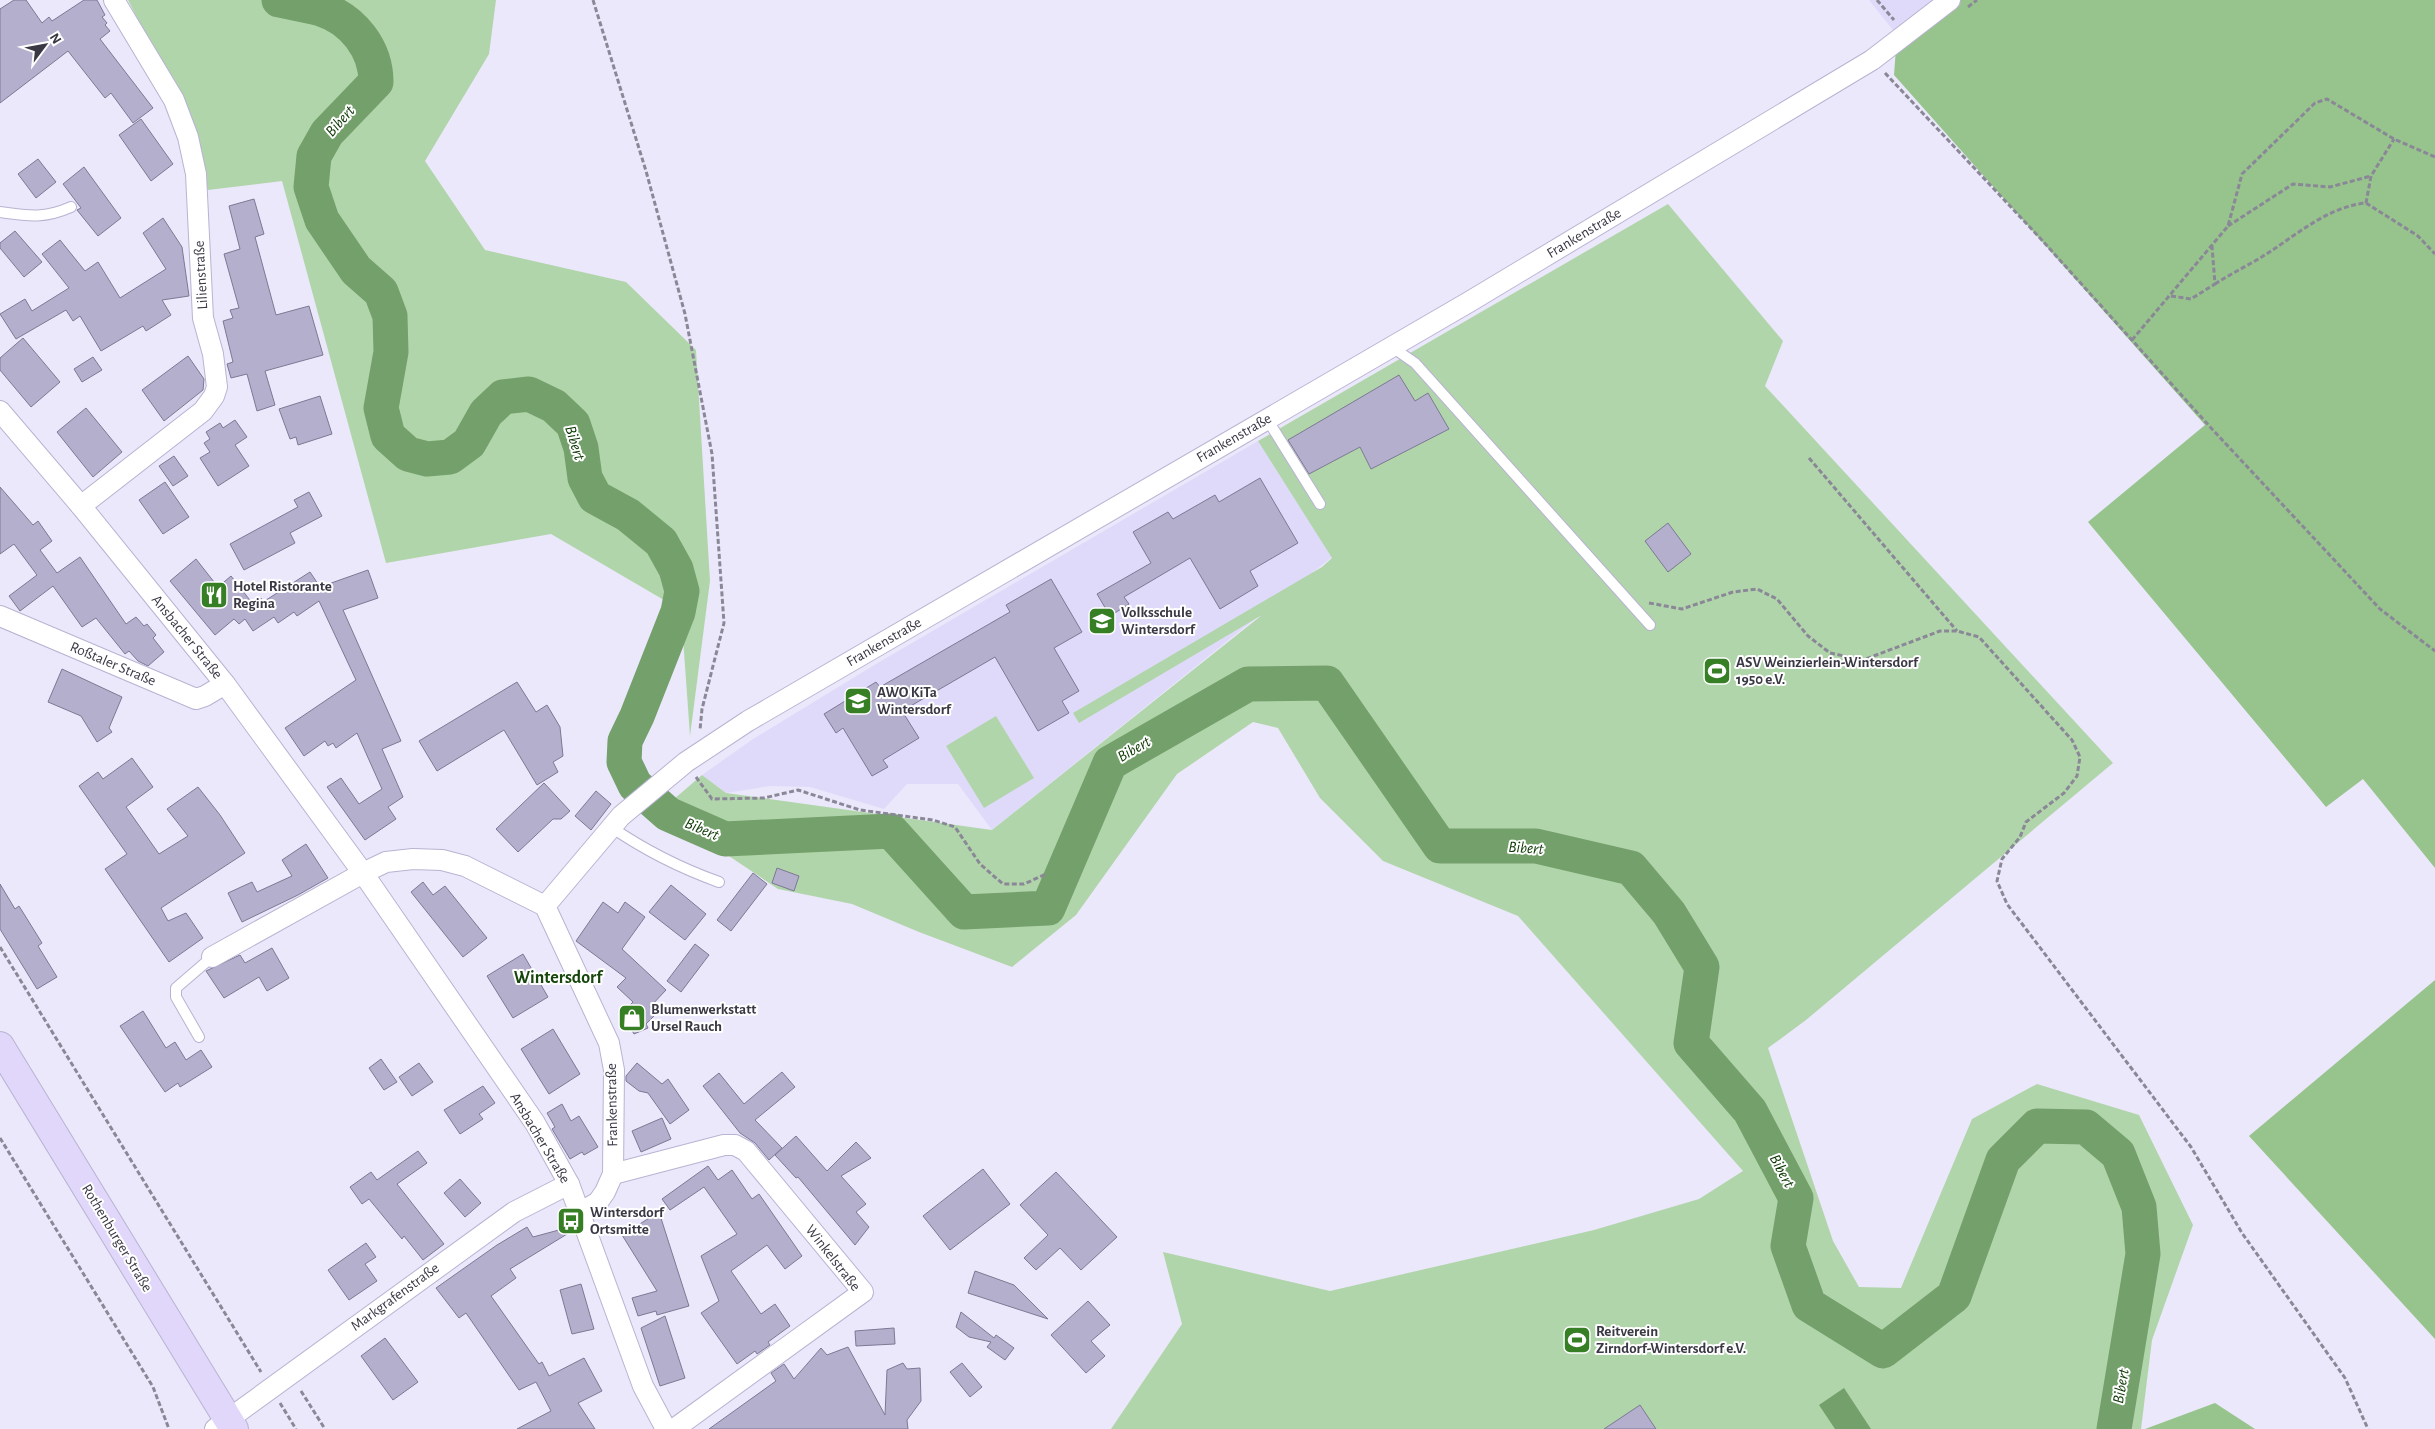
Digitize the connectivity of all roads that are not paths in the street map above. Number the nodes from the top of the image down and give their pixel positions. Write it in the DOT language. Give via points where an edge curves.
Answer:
graph roads {
  1 [pos="114,0"];
  2 [pos="1950,0"];
  3 [pos="71,207"];
  4 [pos="0,212"];
  5 [pos="1392,347"];
  6 [pos="0,411"];
  7 [pos="1267,420"];
  8 [pos="1320,504"];
  9 [pos="82,506"];
  10 [pos="0,616"];
  11 [pos="1650,625"];
  12 [pos="225,684"];
  13 [pos="616,821"];
  14 [pos="363,872"];
  15 [pos="719,882"];
  16 [pos="545,906"];
  17 [pos="212,957"];
  18 [pos="199,1037"];
  19 [pos="0,1046"];
  20 [pos="612,1174"];
  21 [pos="569,1184"];
  22 [pos="578,1214"];
  23 [pos="225,1426"];
  24 [pos="666,1429"];
  25 [pos="674,1429"];
  1 -- 9 [label="street, Lilienstraße" via="174,100 188,137 196,174 203,318 213,354 217,387 202,411"];
  2 -- 5 [label="street, Frankenstraße" via="1872,60"];
  3 -- 4 [label="lane" via="40,217"];
  5 -- 7 [label="street, Frankenstraße"];
  5 -- 11 [label="lane" via="1416,363"];
  6 -- 9 [label="street, Ansbacher Straße"];
  7 -- 8 [label="lane"];
  7 -- 13 [label="street, Frankenstraße" via="748,720 687,761"];
  9 -- 12 [label="street, Ansbacher Straße"];
  10 -- 12 [label="street, Roßtaler Straße" via="196,699"];
  12 -- 14 [label="street, Ansbacher Straße"];
  13 -- 15 [label="lane" via="642,848 672,864"];
  13 -- 16 [label="street, Frankenstraße"];
  14 -- 16 [label="street" via="386,862 442,860 465,866"];
  14 -- 17 [label="street"];
  14 -- 21 [label="street, Ansbacher Straße" via="534,1123"];
  16 -- 20 [label="street, Frankenstraße" via="608,1043 614,1070"];
  17 -- 18 [label="lane" via="176,988 176,997"];
  19 -- 23 [label="main road, Rothenburger Straße"];
  20 -- 22 [label="street, Frankenstraße" via="598,1202"];
  20 -- 25 [label="street, Winkelstraße" via="724,1145 735,1145 746,1151 863,1292"];
  21 -- 22 [label="street, Ansbacher Straße"];
  21 -- 23 [label="street, Markgrafenstraße" via="514,1212 290,1373"];
  22 -- 24 [label="street, Ansbacher Straße" via="643,1386"];
}
